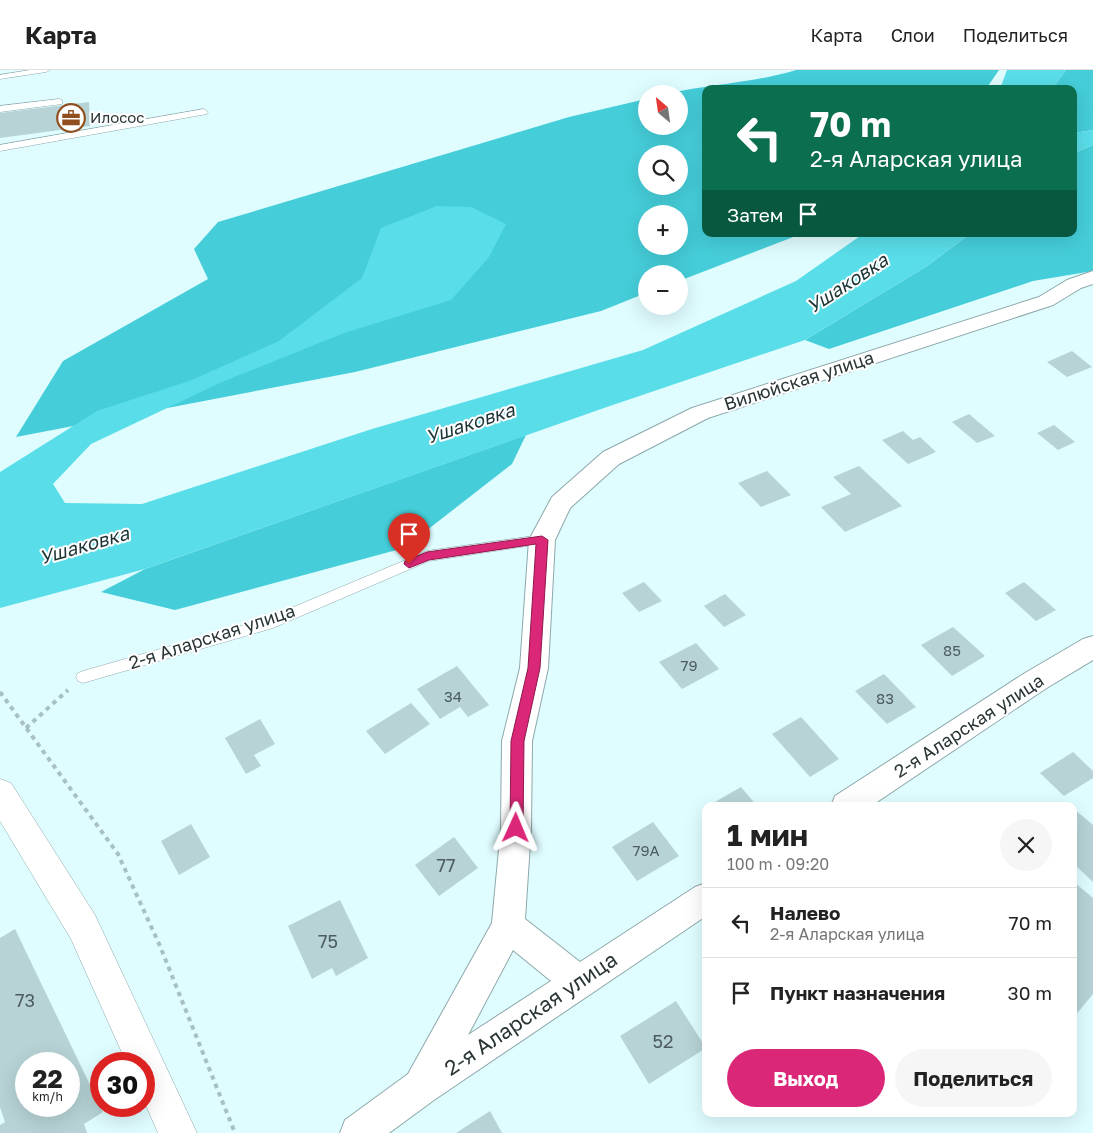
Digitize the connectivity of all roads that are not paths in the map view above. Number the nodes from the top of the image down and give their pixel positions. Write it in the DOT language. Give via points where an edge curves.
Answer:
graph roads {
  1 [pos="46,70"];
  2 [pos="0,77"];
  3 [pos="59,102"];
  4 [pos="0,109"];
  5 [pos="204,112"];
  6 [pos="0,148"];
  7 [pos="1093,277"];
  8 [pos="542,540"];
  9 [pos="1093,647"];
  10 [pos="83,677"];
  11 [pos="0,793"];
  12 [pos="852,802"];
  13 [pos="702,901"];
  14 [pos="508,926"];
  15 [pos="579,982"];
  16 [pos="421,1087"];
  17 [pos="178,1133"];
  18 [pos="358,1133"];
  1 -- 2 [label="lane"];
  3 -- 4 [label="lane"];
  5 -- 6 [label="lane"];
  7 -- 8 [label="street, Вилюйская улица" via="1046,301 700,413 611,458 561,502"];
  8 -- 10 [label="lane, 2-я Аларская улица" via="427,556 268,624"];
  8 -- 14 [label="street" via="534,668 517,741 516,828"];
  9 -- 12 [label="street, 2-я Аларская улица" via="1035,681"];
  11 -- 17 [label="main road" via="83,927"];
  13 -- 15 [label="street, 2-я Аларская улица"];
  14 -- 15 [label="street"];
  14 -- 16 [label="street"];
  15 -- 16 [label="street, 2-я Аларская улица"];
  16 -- 18 [label="street, 2-я Аларская улица"];
}
